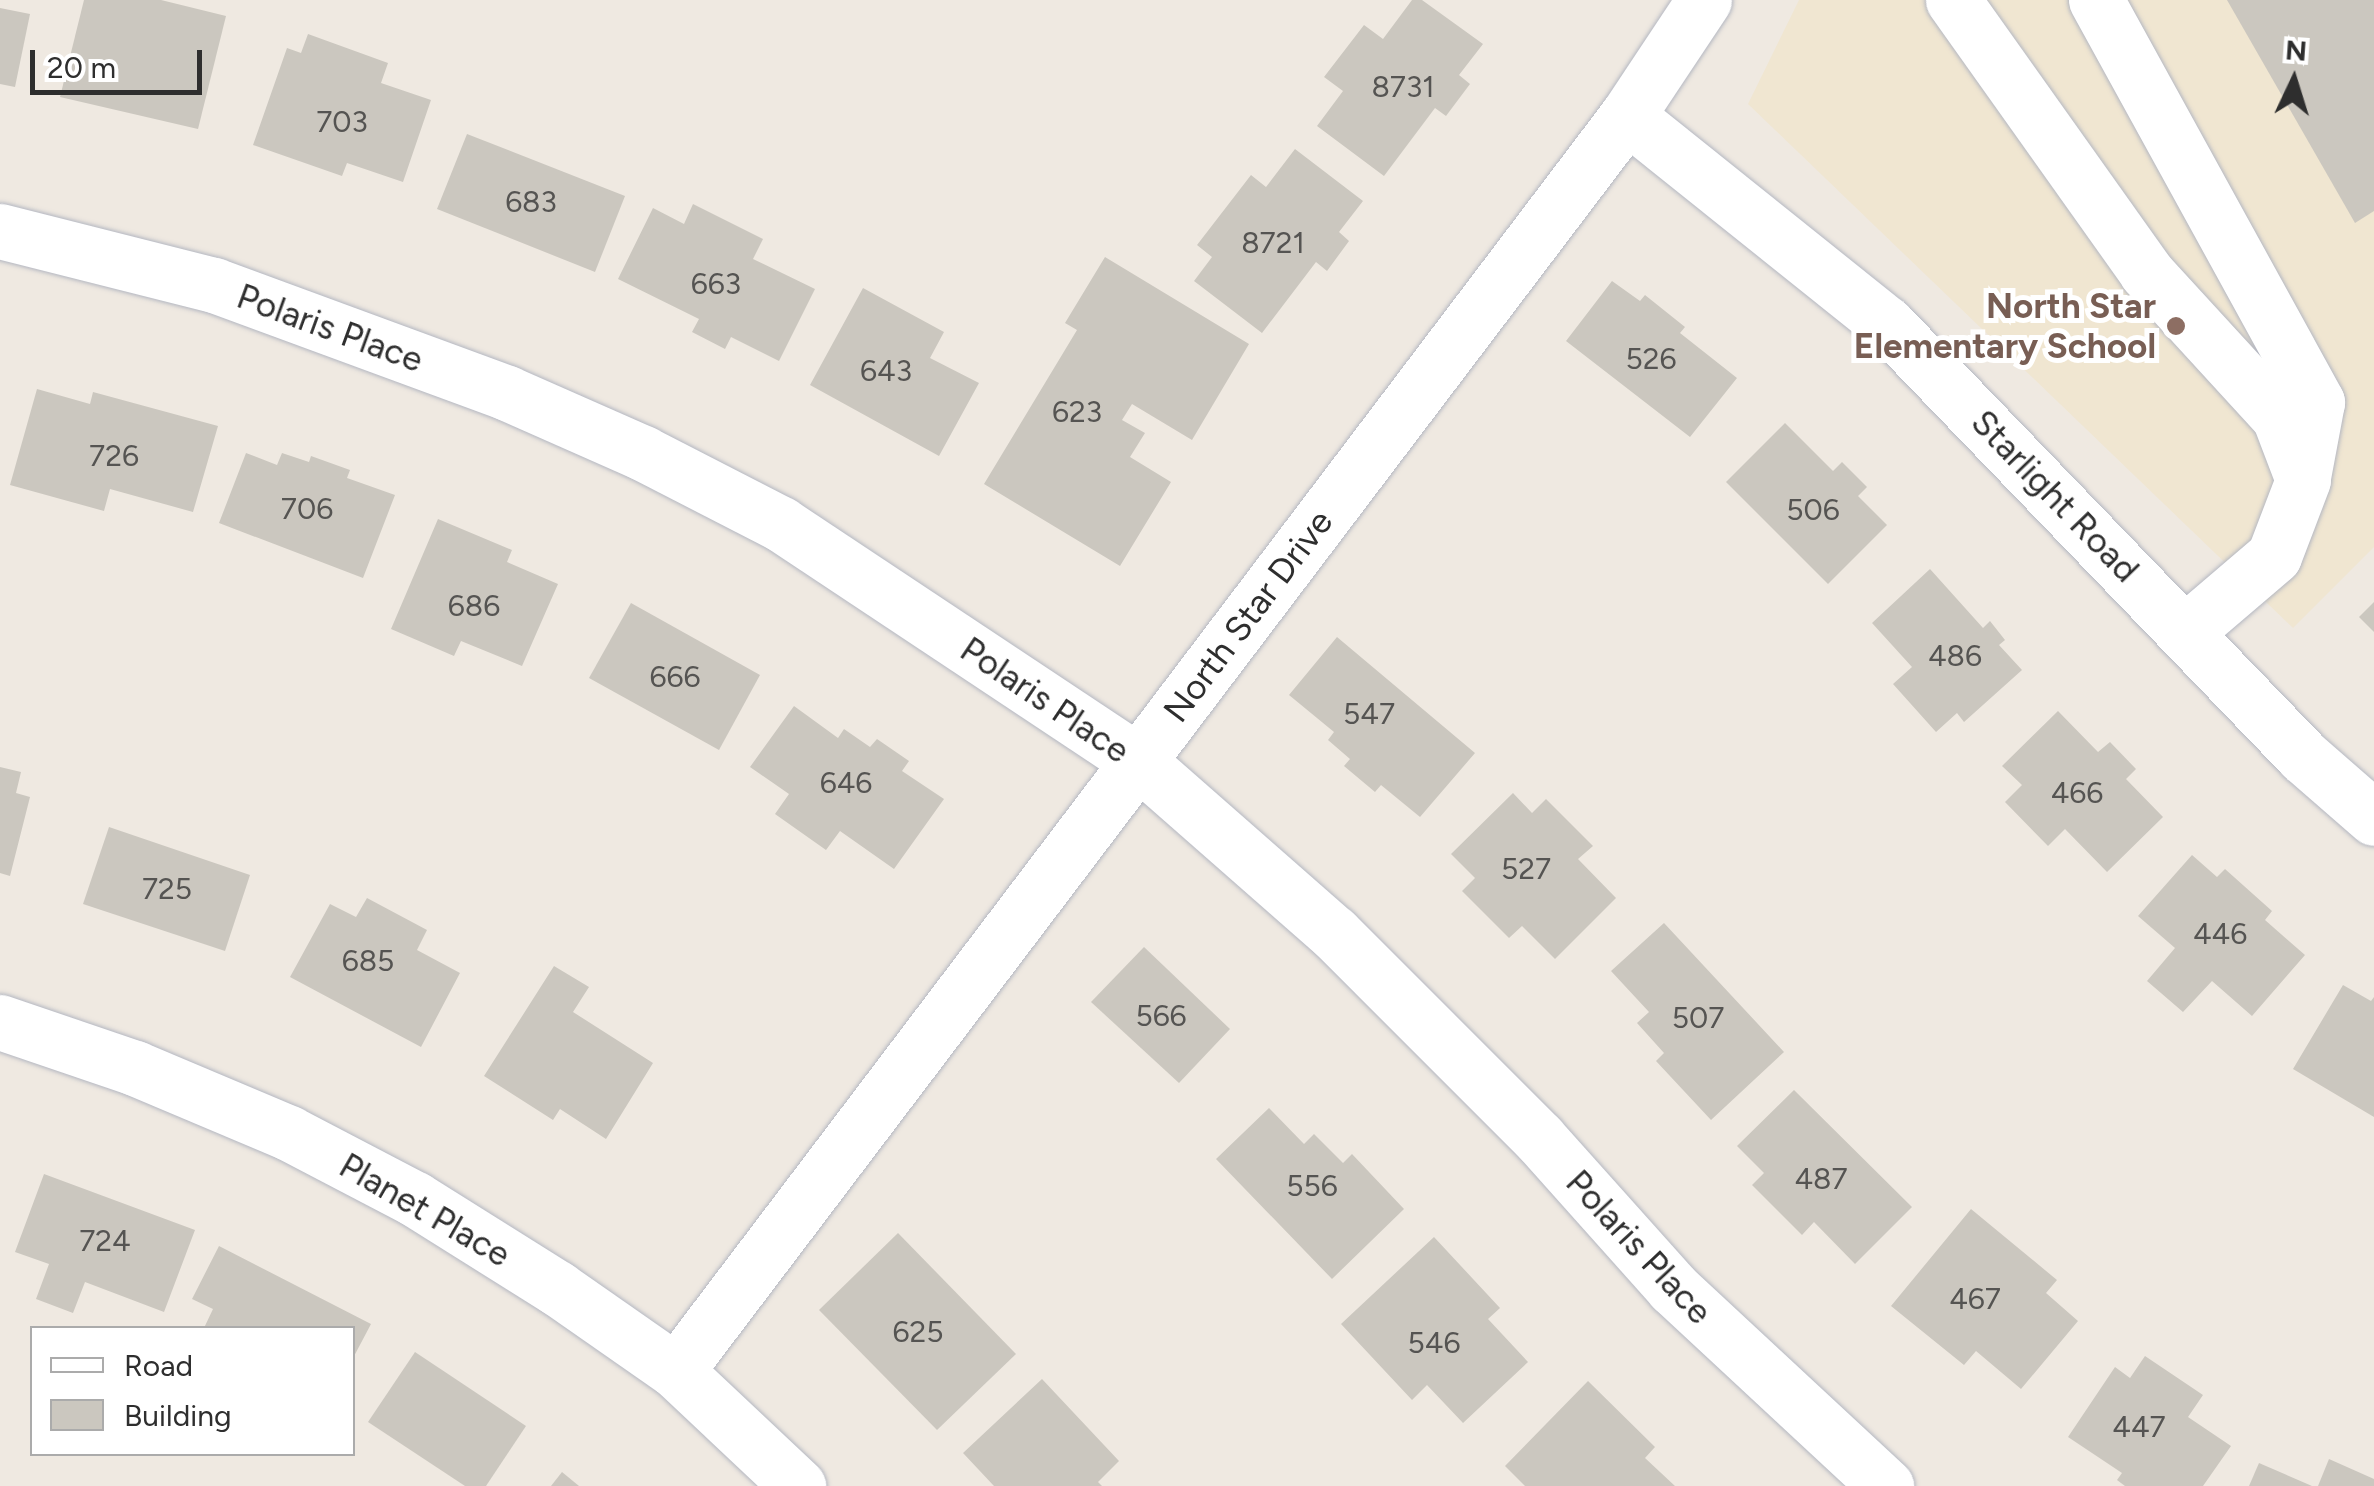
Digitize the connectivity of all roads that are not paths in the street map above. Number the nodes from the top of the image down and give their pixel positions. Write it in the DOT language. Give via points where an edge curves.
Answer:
graph roads {
  1 [pos="1704,0"];
  2 [pos="1953,0"];
  3 [pos="2096,0"];
  4 [pos="1627,116"];
  5 [pos="0,231"];
  6 [pos="2303,480"];
  7 [pos="2185,632"];
  8 [pos="1138,761"];
  9 [pos="2374,818"];
  10 [pos="0,1022"];
  11 [pos="676,1371"];
  12 [pos="798,1486"];
  13 [pos="1886,1486"];
  1 -- 4 [label="street, North Star Drive"];
  2 -- 6 [label="street" via="2146,272 2279,418"];
  3 -- 6 [label="street" via="2316,402"];
  4 -- 7 [label="street, Starlight Road" via="1886,324"];
  4 -- 8 [label="street, North Star Drive"];
  5 -- 8 [label="street, Polaris Place" via="214,286 506,392 643,453 781,524"];
  6 -- 7 [label="street" via="2274,556"];
  7 -- 9 [label="street, Starlight Road" via="2303,756"];
  8 -- 11 [label="street, North Star Drive"];
  8 -- 13 [label="street, Polaris Place" via="1334,933 1539,1138 1673,1288"];
  10 -- 11 [label="street, Planet Place" via="135,1068 288,1133 415,1200"];
  11 -- 12 [label="street, Planet Place"];
}
